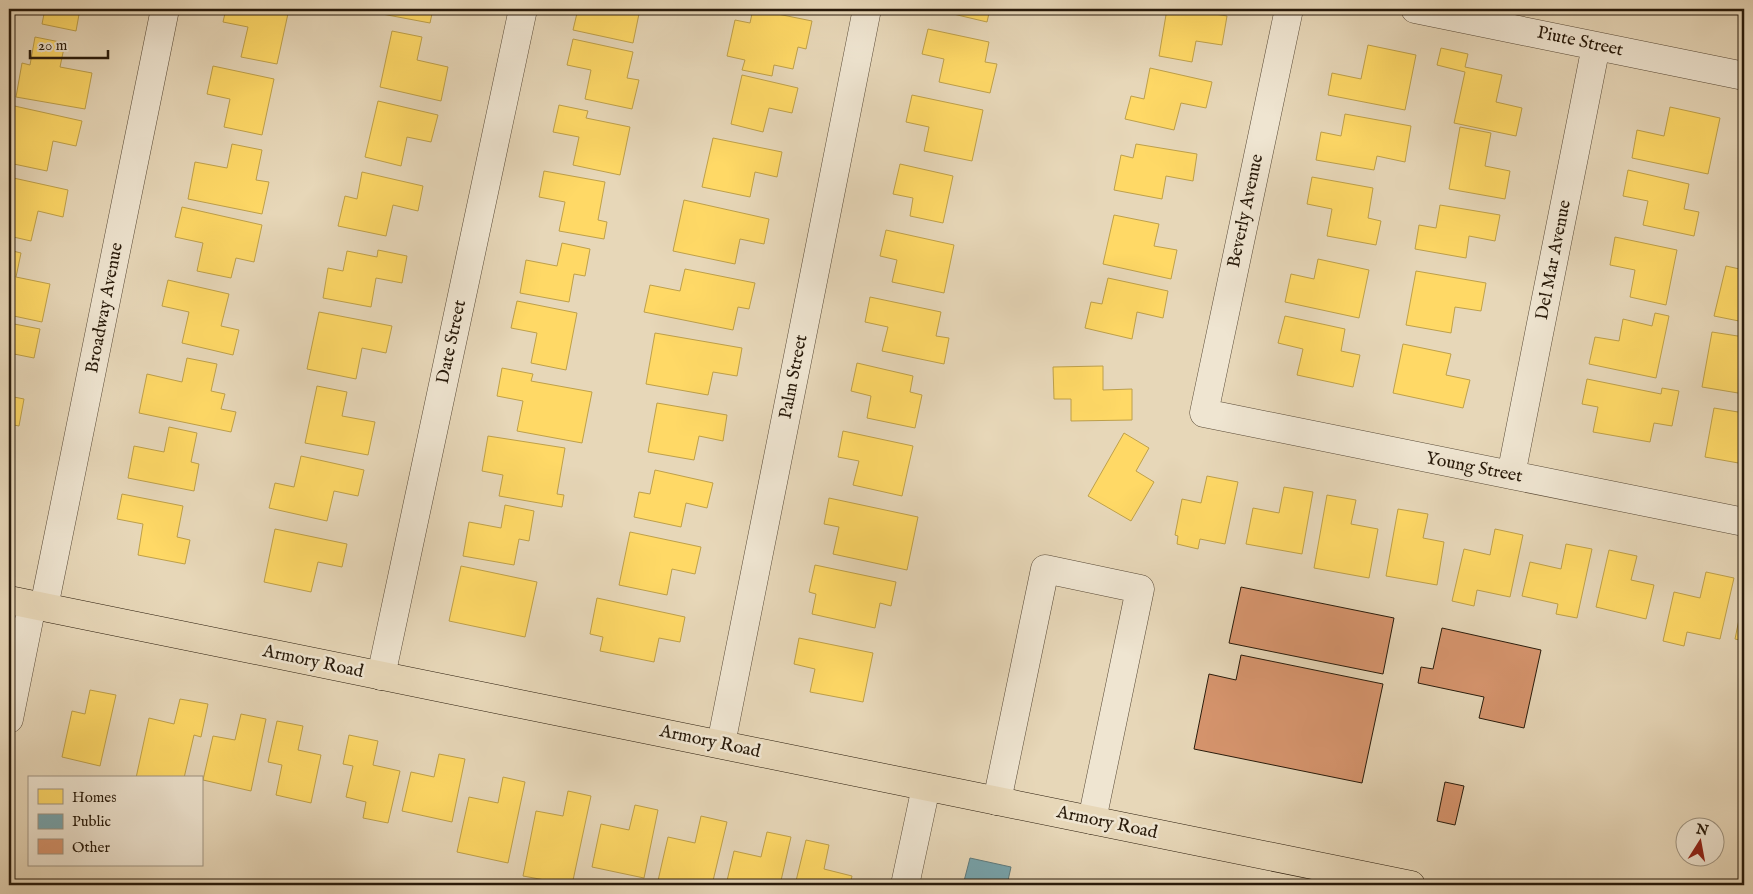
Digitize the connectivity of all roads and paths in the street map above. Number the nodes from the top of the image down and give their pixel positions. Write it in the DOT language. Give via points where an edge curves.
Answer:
graph roads {
  1 [pos="165,9"];
  2 [pos="523,9"];
  3 [pos="867,9"];
  4 [pos="1289,9"];
  5 [pos="1415,9"];
  6 [pos="1596,46"];
  7 [pos="1744,76"];
  8 [pos="1204,413"];
  9 [pos="1511,475"];
  10 [pos="1744,522"];
  11 [pos="28,604"];
  12 [pos="381,676"];
  13 [pos="9,719"];
  14 [pos="721,744"];
  15 [pos="926,787"];
  16 [pos="997,801"];
  17 [pos="1092,820"];
  18 [pos="905,885"];
  19 [pos="1411,885"];
  1 -- 11 [label="street, Broadway Avenue"];
  2 -- 12 [label="street, Date Street"];
  3 -- 14 [label="street, Palm Street"];
  4 -- 8 [label="street, Beverly Avenue"];
  5 -- 6 [label="street, Piute Street"];
  6 -- 7 [label="street, Piute Street"];
  6 -- 9 [label="street, Del Mar Avenue"];
  8 -- 9 [label="street, Young Street"];
  9 -- 10 [label="street, Young Street"];
  11 -- 12 [label="main road, Armory Road"];
  11 -- 13 [label="street, Broadway Avenue"];
  12 -- 14 [label="main road, Armory Road"];
  14 -- 15 [label="main road, Armory Road"];
  15 -- 16 [label="main road, Armory Road"];
  15 -- 18 [label="street"];
  16 -- 17 [label="main road, Armory Road"];
  16 -- 17 [label="street" via="1045,569 1140,589"];
  17 -- 19 [label="main road, Armory Road"];
}
